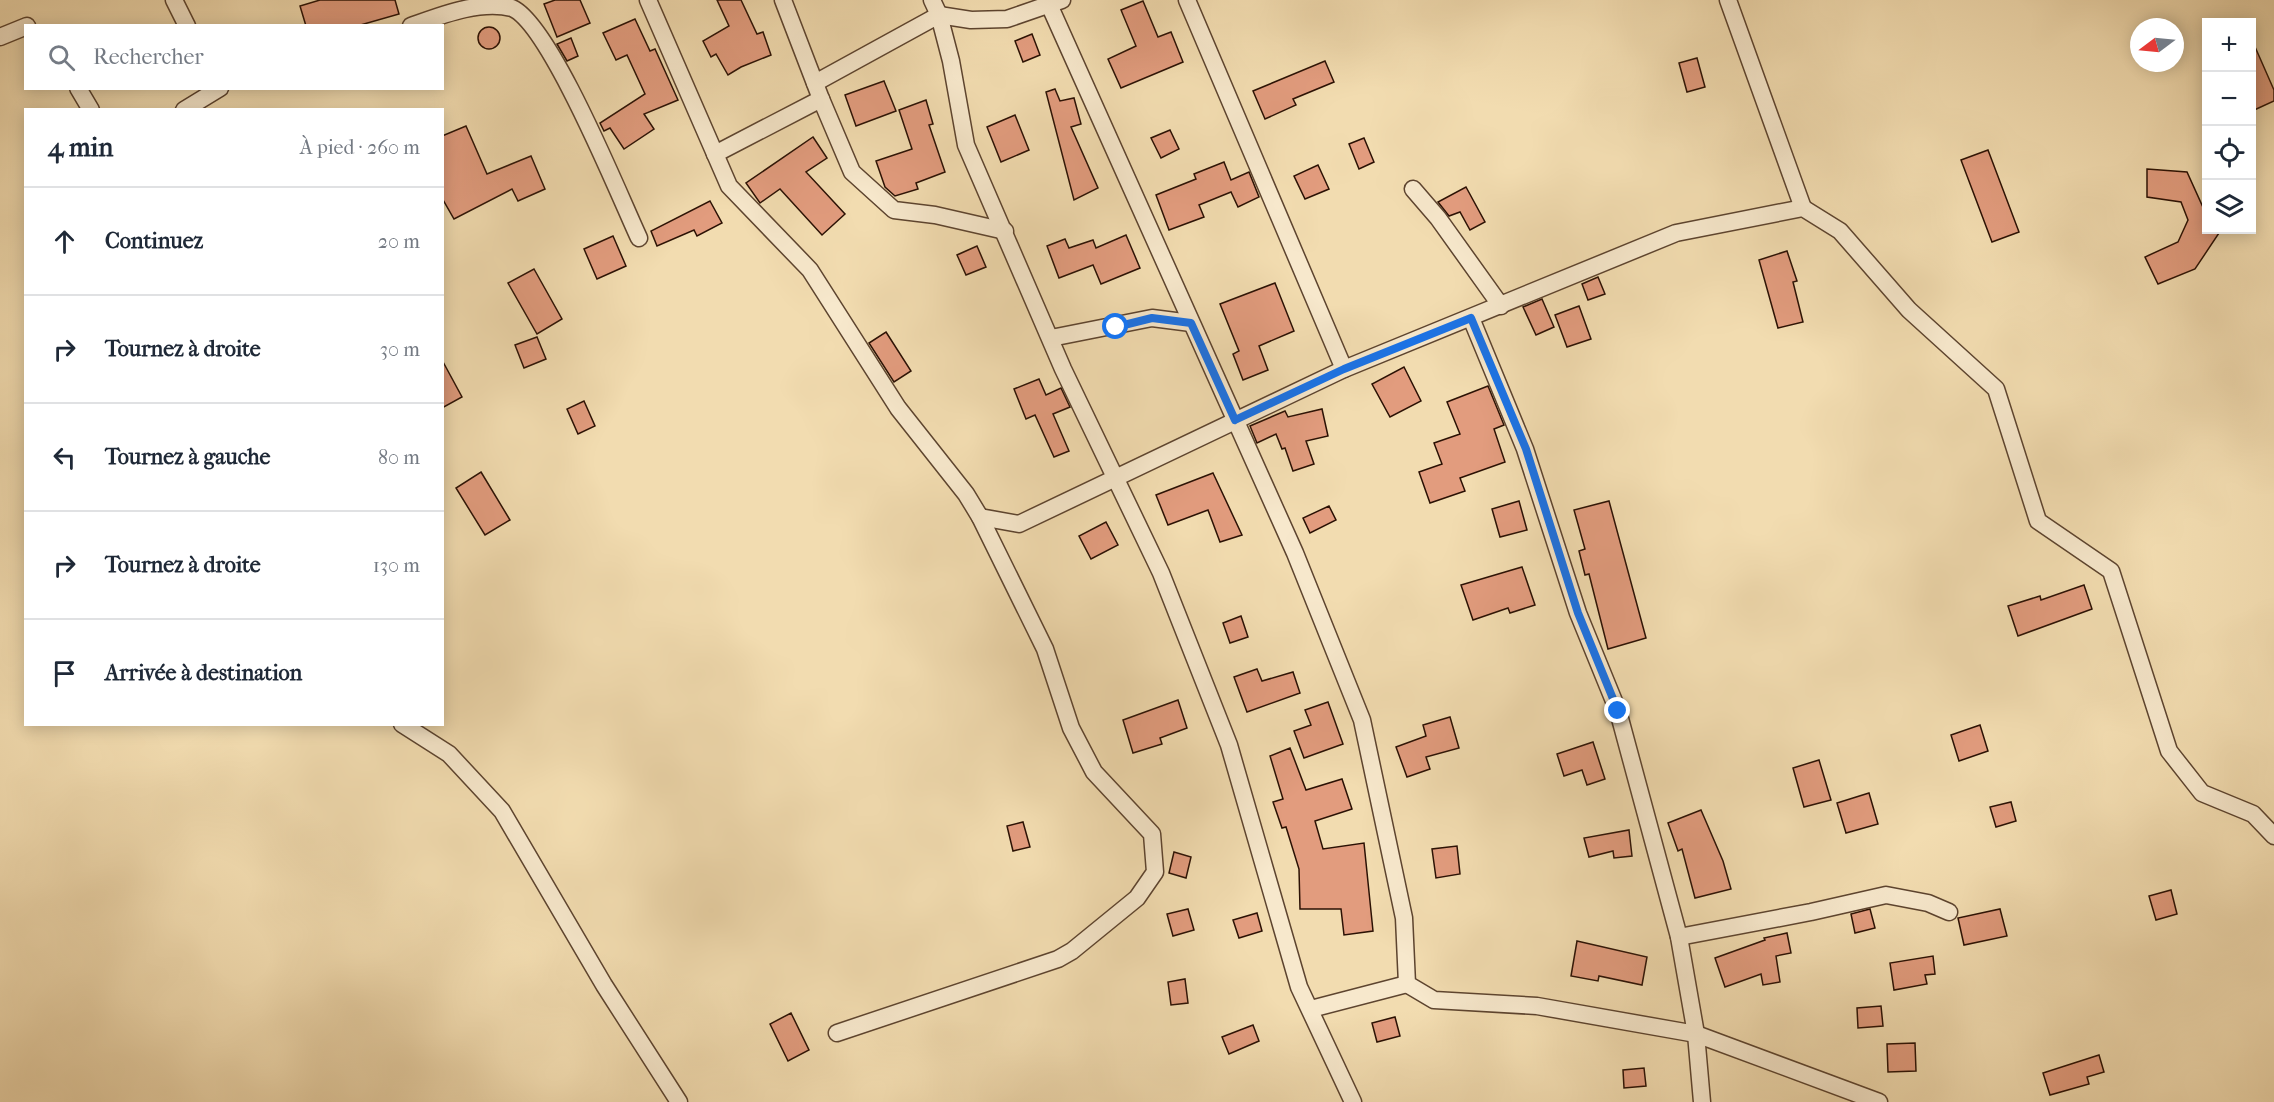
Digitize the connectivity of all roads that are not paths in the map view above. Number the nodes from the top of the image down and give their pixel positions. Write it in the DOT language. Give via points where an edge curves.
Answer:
graph roads {
  1 [pos="174,0"];
  2 [pos="648,0"];
  3 [pos="783,0"];
  4 [pos="1187,0"];
  5 [pos="1728,0"];
  6 [pos="484,2"];
  7 [pos="1053,2"];
  8 [pos="936,8"];
  9 [pos="186,24"];
  10 [pos="417,24"];
  11 [pos="24,27"];
  12 [pos="0,37"];
  13 [pos="79,90"];
  14 [pos="217,90"];
  15 [pos="818,91"];
  16 [pos="90,108"];
  17 [pos="187,108"];
  18 [pos="715,154"];
  19 [pos="1413,189"];
  20 [pos="1803,208"];
  21 [pos="1005,231"];
  22 [pos="639,238"];
  23 [pos="1501,306"];
  24 [pos="1471,318"];
  25 [pos="1191,323"];
  26 [pos="1051,339"];
  27 [pos="1344,369"];
  28 [pos="1235,420"];
  29 [pos="1117,476"];
  30 [pos="980,517"];
  31 [pos="405,726"];
  32 [pos="2274,836"];
  33 [pos="1949,912"];
  34 [pos="1679,937"];
  35 [pos="1407,984"];
  36 [pos="1311,1009"];
  37 [pos="837,1033"];
  38 [pos="1696,1034"];
  39 [pos="679,1102"];
  40 [pos="1353,1102"];
  41 [pos="1702,1102"];
  42 [pos="1878,1102"];
  1 -- 9 [label="street"];
  2 -- 18 [label="street"];
  3 -- 15 [label="street"];
  4 -- 27 [label="street"];
  5 -- 20 [label="street"];
  6 -- 10 [label="street"];
  6 -- 22 [label="street" via="513,9 542,36"];
  7 -- 8 [label="street" via="1007,19 971,20"];
  7 -- 25 [label="street"];
  8 -- 15 [label="street"];
  8 -- 21 [label="street" via="966,145"];
  11 -- 12 [label="street"];
  13 -- 16 [label="street"];
  14 -- 17 [label="street"];
  15 -- 18 [label="street"];
  15 -- 21 [label="street" via="852,172 894,210"];
  18 -- 30 [label="street" via="729,186 810,270 898,408"];
  19 -- 23 [label="street"];
  20 -- 23 [label="street" via="1677,234"];
  20 -- 32 [label="street" via="1840,231 1909,310 1996,389 2038,521 2111,571 2169,751 2202,793 2253,814"];
  21 -- 26 [label="street"];
  23 -- 24 [label="street"];
  24 -- 27 [label="street"];
  24 -- 34 [label="street" via="1526,449 1578,613 1618,711"];
  25 -- 26 [label="street" via="1152,318"];
  25 -- 28 [label="street"];
  26 -- 29 [label="street"];
  27 -- 28 [label="street"];
  28 -- 29 [label="street"];
  28 -- 35 [label="street" via="1295,553 1362,720 1404,918"];
  29 -- 30 [label="street" via="1019,524"];
  29 -- 36 [label="street" via="1161,573 1229,745 1299,987"];
  30 -- 37 [label="street" via="1045,649 1071,728 1094,772 1152,834 1155,872 1137,897 1058,959"];
  31 -- 39 [label="street" via="449,754 502,811 604,985"];
  33 -- 34 [label="street" via="1928,903 1886,895"];
  34 -- 38 [label="street"];
  35 -- 36 [label="street"];
  35 -- 38 [label="street" via="1434,1000 1537,1006"];
  36 -- 40 [label="street"];
  38 -- 41 [label="street"];
  38 -- 42 [label="street"];
}
